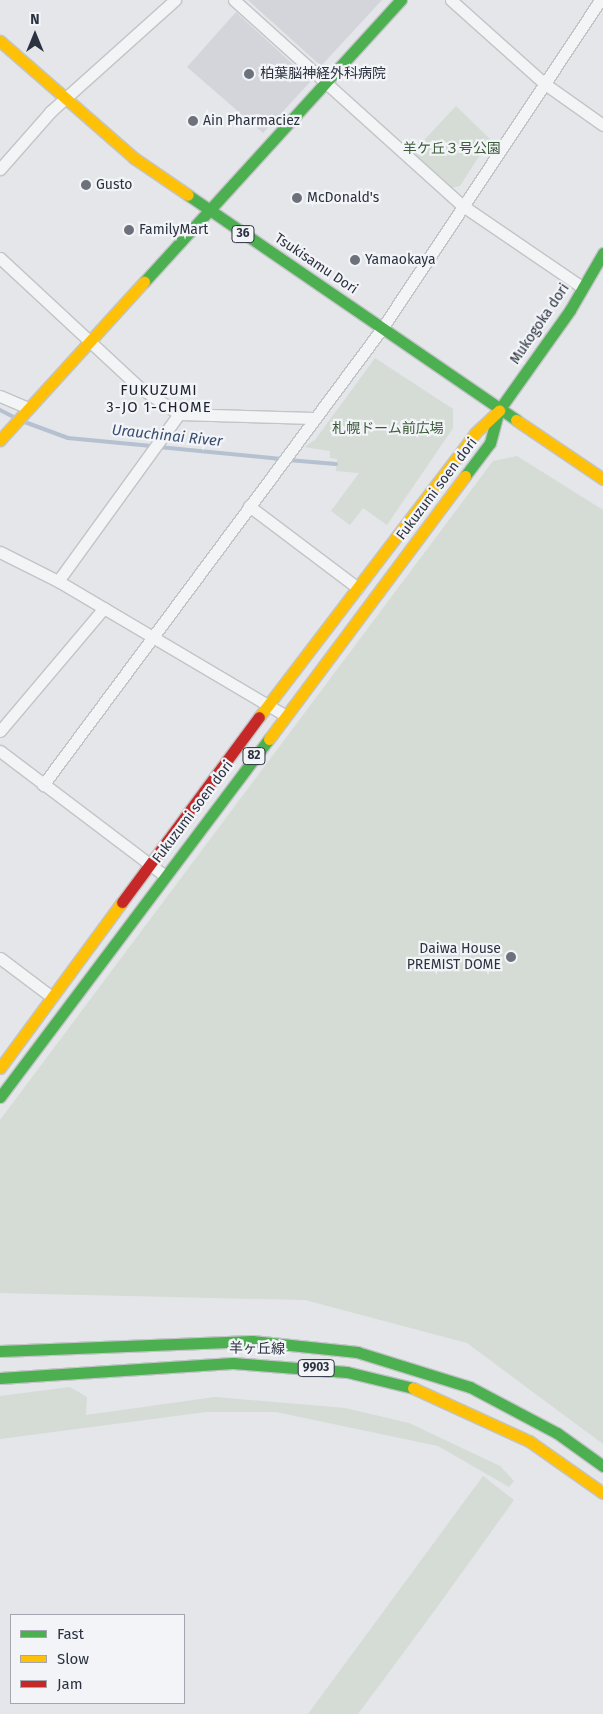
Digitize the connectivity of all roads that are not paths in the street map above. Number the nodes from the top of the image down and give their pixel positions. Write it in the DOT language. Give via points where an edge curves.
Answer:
graph roads {
  1 [pos="175,0"];
  2 [pos="234,0"];
  3 [pos="401,0"];
  4 [pos="452,0"];
  5 [pos="600,0"];
  6 [pos="0,41"];
  7 [pos="325,83"];
  8 [pos="545,84"];
  9 [pos="64,100"];
  10 [pos="603,124"];
  11 [pos="0,168"];
  12 [pos="463,206"];
  13 [pos="209,211"];
  14 [pos="603,253"];
  15 [pos="0,258"];
  16 [pos="583,288"];
  17 [pos="383,327"];
  18 [pos="90,342"];
  19 [pos="0,396"];
  20 [pos="499,410"];
  21 [pos="26,411"];
  22 [pos="179,414"];
  23 [pos="314,418"];
  24 [pos="0,440"];
  25 [pos="603,479"];
  26 [pos="249,506"];
  27 [pos="2,555"];
  28 [pos="58,581"];
  29 [pos="358,588"];
  30 [pos="104,608"];
  31 [pos="152,637"];
  32 [pos="268,705"];
  33 [pos="285,715"];
  34 [pos="0,731"];
  35 [pos="0,751"];
  36 [pos="43,785"];
  37 [pos="150,866"];
  38 [pos="164,876"];
  39 [pos="0,958"];
  40 [pos="52,998"];
  41 [pos="0,1068"];
  42 [pos="0,1097"];
  43 [pos="0,1351"];
  44 [pos="0,1378"];
  45 [pos="603,1466"];
  46 [pos="603,1493"];
  1 -- 9 [label="street"];
  2 -- 7 [label="street"];
  3 -- 7 [label="main road"];
  4 -- 8 [label="street"];
  5 -- 8 [label="street"];
  6 -- 9 [label="main road, Tsukisamu Dori / 36"];
  7 -- 12 [label="street"];
  7 -- 13 [label="main road"];
  8 -- 10 [label="street"];
  8 -- 12 [label="street"];
  9 -- 11 [label="street"];
  9 -- 13 [label="main road, Tsukisamu Dori / 36" via="134,158"];
  12 -- 16 [label="street"];
  12 -- 17 [label="street"];
  13 -- 17 [label="main road, Tsukisamu Dori / 36"];
  13 -- 18 [label="main road"];
  14 -- 16 [label="main road, Mukogoka dori"];
  15 -- 18 [label="street"];
  16 -- 20 [label="main road, Mukogoka dori"];
  17 -- 20 [label="main road, Tsukisamu Dori / 36"];
  17 -- 23 [label="street"];
  18 -- 21 [label="main road"];
  18 -- 22 [label="street" via="139,387"];
  19 -- 21 [label="street"];
  20 -- 25 [label="main road, Tsukisamu Dori / 36"];
  20 -- 29 [label="main road, Fukuzumi soen dori / 82" via="475,433"];
  20 -- 33 [label="main road, Fukuzumi soen dori / 82" via="490,444"];
  21 -- 24 [label="main road"];
  22 -- 23 [label="street"];
  22 -- 28 [label="street"];
  23 -- 26 [label="street"];
  26 -- 29 [label="street"];
  26 -- 31 [label="street"];
  27 -- 28 [label="street"];
  28 -- 30 [label="street"];
  29 -- 32 [label="main road, Fukuzumi soen dori / 82"];
  30 -- 31 [label="street"];
  30 -- 34 [label="street"];
  31 -- 32 [label="street"];
  31 -- 36 [label="street"];
  32 -- 33 [label="street"];
  32 -- 37 [label="main road, Fukuzumi soen dori / 82"];
  33 -- 38 [label="main road, Fukuzumi soen dori / 82"];
  35 -- 36 [label="street"];
  36 -- 37 [label="street"];
  37 -- 38 [label="street"];
  37 -- 40 [label="main road, Fukuzumi soen dori / 82"];
  38 -- 42 [label="main road, Fukuzumi soen dori / 82"];
  39 -- 40 [label="street"];
  40 -- 41 [label="main road, Fukuzumi soen dori / 82"];
  43 -- 45 [label="main road, 羊ヶ丘線 / 9903" via="252,1341 357,1352 470,1387 549,1428"];
  44 -- 46 [label="main road, 羊ヶ丘線 / 9903" via="233,1363 347,1372 409,1388 476,1414 529,1441"];
}
